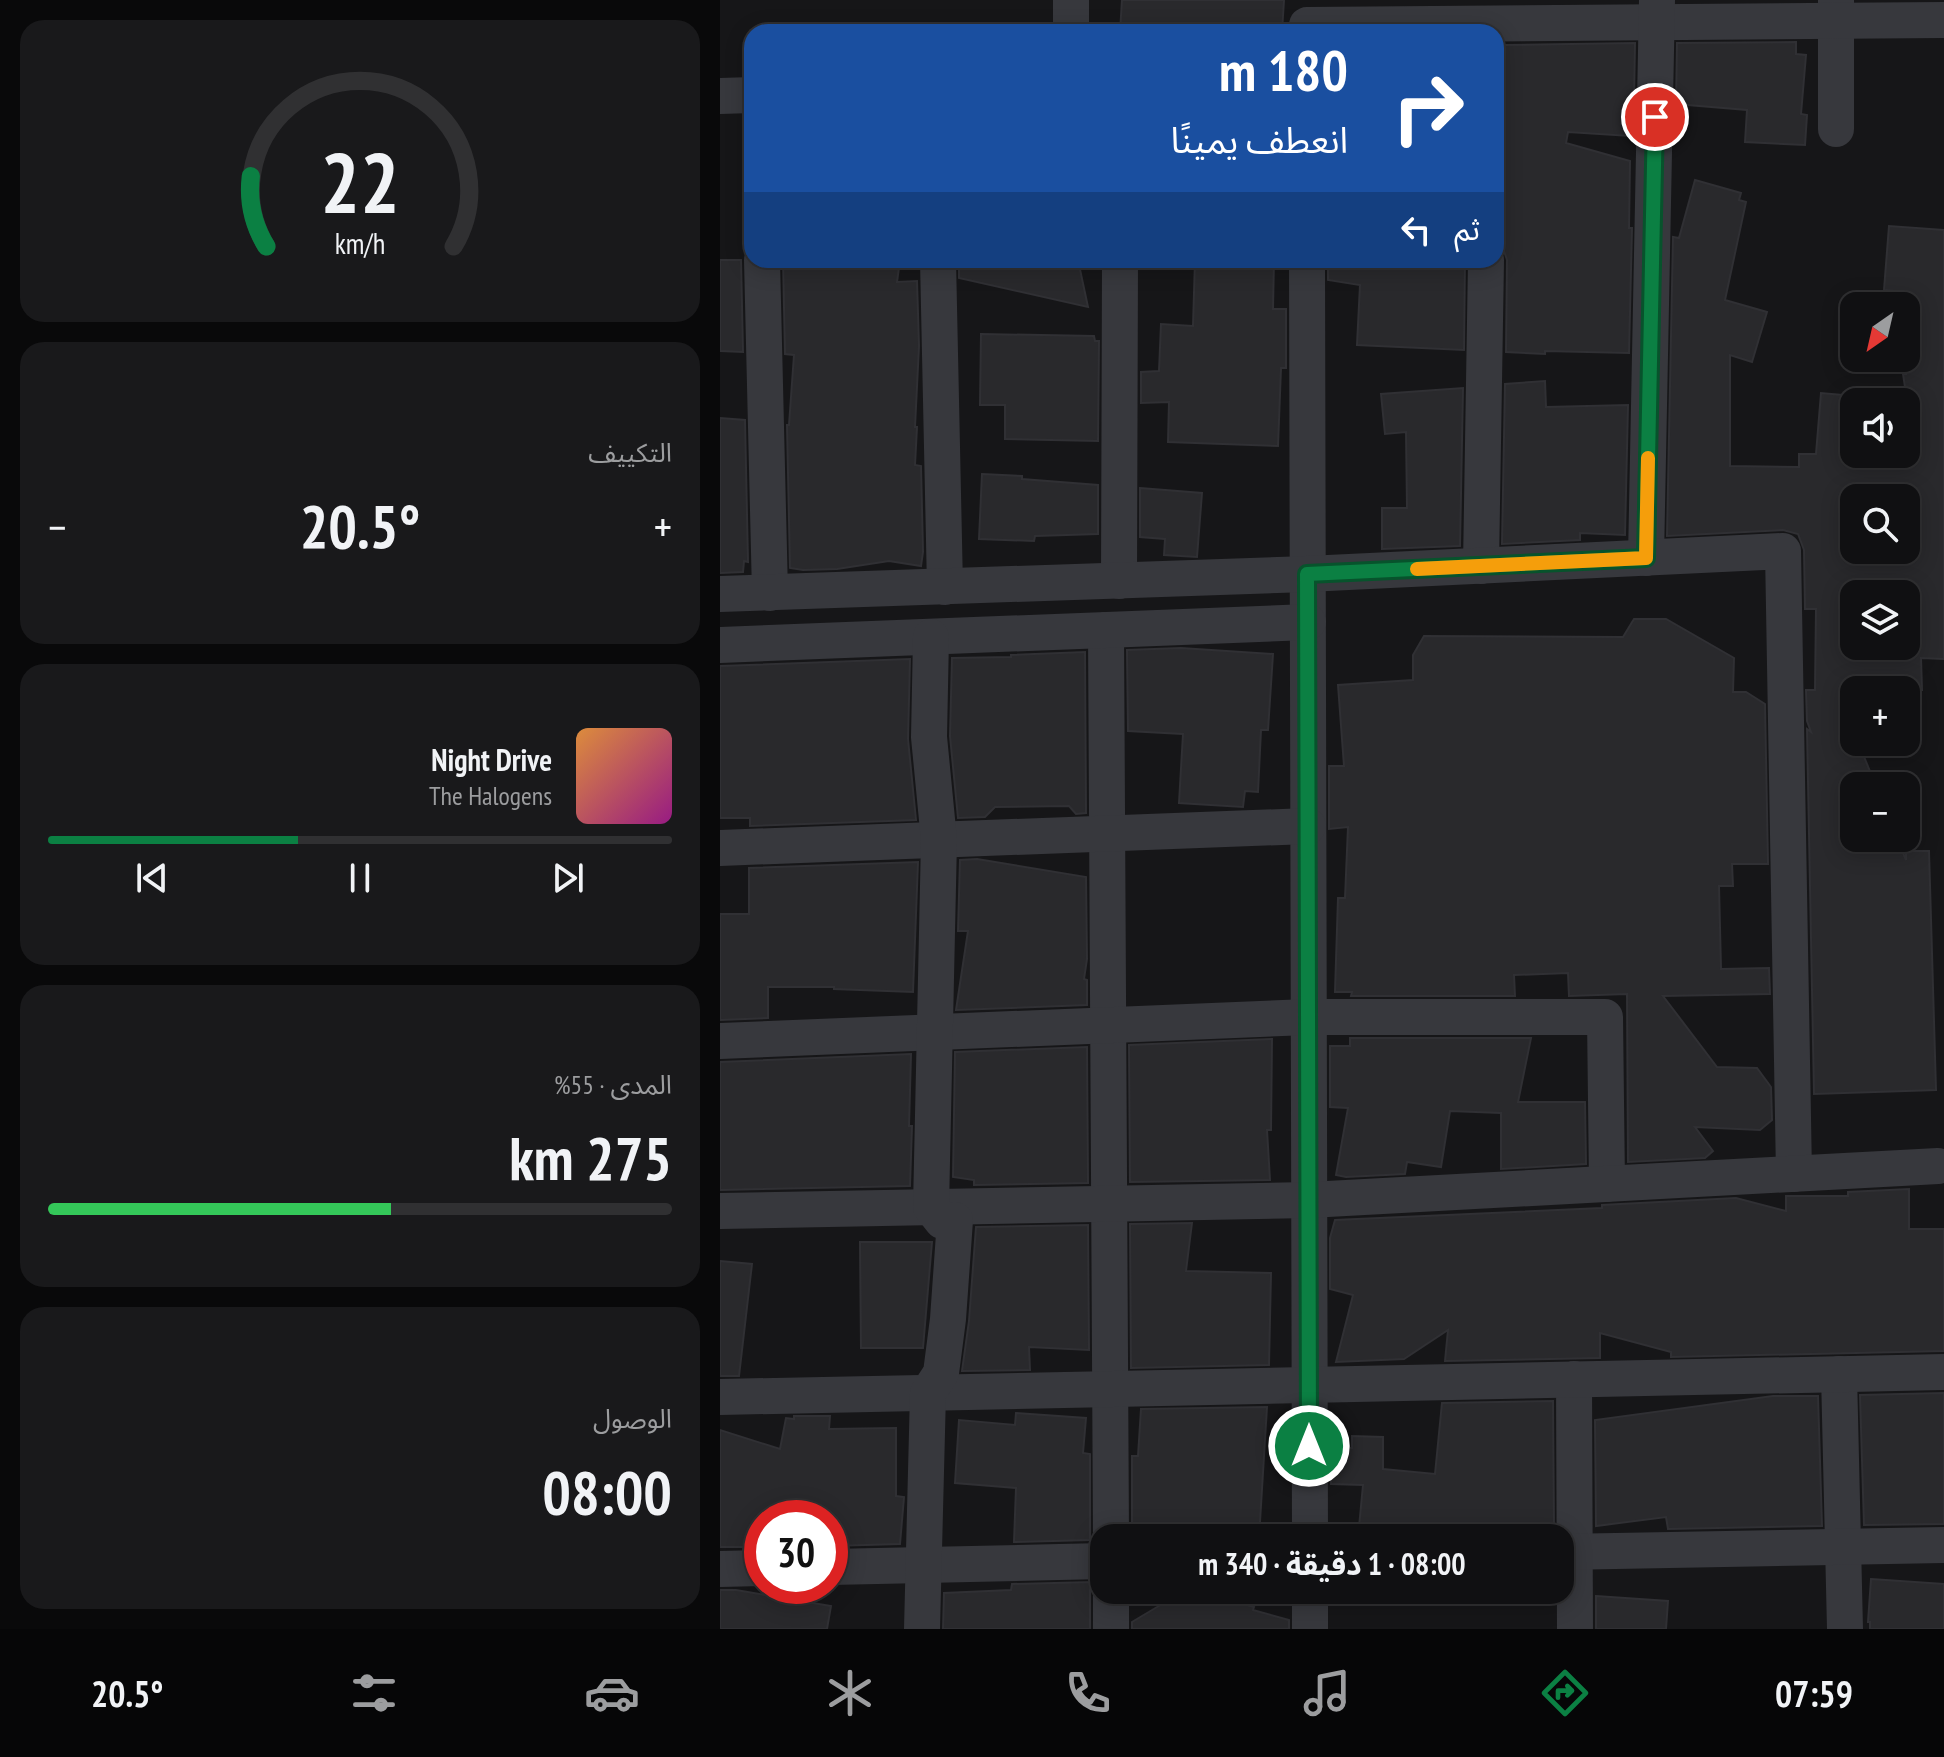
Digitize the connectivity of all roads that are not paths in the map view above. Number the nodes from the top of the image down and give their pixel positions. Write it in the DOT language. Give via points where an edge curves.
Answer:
graph roads {
  1 [pos="1071,0"];
  2 [pos="1836,10"];
  3 [pos="1657,11"];
  4 [pos="1307,19"];
  5 [pos="1489,19"];
  6 [pos="1944,20"];
  7 [pos="1071,24"];
  8 [pos="744,95"];
  9 [pos="720,96"];
  10 [pos="1836,129"];
  11 [pos="762,268"];
  12 [pos="938,268"];
  13 [pos="1120,268"];
  14 [pos="1307,268"];
  15 [pos="1486,268"];
  16 [pos="1646,558"];
  17 [pos="1481,566"];
  18 [pos="1307,574"];
  19 [pos="1119,581"];
  20 [pos="945,587"];
  21 [pos="770,593"];
  22 [pos="720,594"];
  23 [pos="1308,622"];
  24 [pos="1106,630"];
  25 [pos="931,637"];
  26 [pos="720,645"];
  27 [pos="1308,826"];
  28 [pos="1108,834"];
  29 [pos="939,840"];
  30 [pos="720,848"];
  31 [pos="1308,1017"];
  32 [pos="1109,1024"];
  33 [pos="935,1032"];
  34 [pos="720,1041"];
  35 [pos="1938,1166"];
  36 [pos="1794,1174"];
  37 [pos="1607,1184"];
  38 [pos="1309,1200"];
  39 [pos="1109,1204"];
  40 [pos="931,1207"];
  41 [pos="720,1211"];
  42 [pos="1944,1372"];
  43 [pos="1839,1374"];
  44 [pos="1574,1379"];
  45 [pos="1309,1385"];
  46 [pos="1110,1389"];
  47 [pos="928,1393"];
  48 [pos="720,1397"];
  49 [pos="1111,1524"];
  50 [pos="1310,1524"];
  51 [pos="1568,1524"];
  52 [pos="1944,1545"];
  53 [pos="1843,1547"];
  54 [pos="1574,1552"];
  55 [pos="1090,1561"];
  56 [pos="924,1565"];
  57 [pos="848,1567"];
  58 [pos="744,1568"];
  59 [pos="720,1569"];
  60 [pos="1111,1604"];
  61 [pos="1310,1604"];
  62 [pos="1572,1604"];
  63 [pos="922,1629"];
  64 [pos="1111,1629"];
  65 [pos="1310,1629"];
  66 [pos="1575,1629"];
  67 [pos="1845,1629"];
  1 -- 7 [label="street"];
  2 -- 3 [label="street"];
  2 -- 6 [label="street"];
  2 -- 10 [label="street"];
  3 -- 5 [label="street"];
  3 -- 16 [label="street"];
  4 -- 5 [label="street"];
  8 -- 9 [label="street"];
  11 -- 21 [label="street"];
  12 -- 20 [label="street"];
  13 -- 19 [label="street"];
  14 -- 18 [label="street"];
  15 -- 17 [label="street"];
  16 -- 17 [label="street"];
  16 -- 36 [label="street" via="1783,551"];
  17 -- 18 [label="street"];
  18 -- 19 [label="street"];
  18 -- 23 [label="street"];
  19 -- 20 [label="street"];
  20 -- 21 [label="street"];
  21 -- 22 [label="street"];
  23 -- 24 [label="street"];
  23 -- 27 [label="street"];
  24 -- 25 [label="street"];
  24 -- 28 [label="street"];
  25 -- 26 [label="street"];
  25 -- 29 [label="street" via="929,737"];
  27 -- 28 [label="street"];
  27 -- 31 [label="street"];
  28 -- 29 [label="street"];
  28 -- 32 [label="street"];
  29 -- 30 [label="street"];
  29 -- 33 [label="street"];
  31 -- 32 [label="street"];
  31 -- 37 [label="street" via="1605,1017"];
  31 -- 38 [label="street"];
  32 -- 33 [label="street"];
  32 -- 39 [label="street"];
  33 -- 34 [label="street"];
  33 -- 40 [label="street"];
  35 -- 36 [label="street"];
  36 -- 37 [label="street"];
  37 -- 38 [label="street"];
  38 -- 39 [label="street"];
  38 -- 45 [label="street"];
  39 -- 40 [label="street"];
  39 -- 46 [label="street"];
  40 -- 41 [label="street"];
  40 -- 47 [label="street" via="942,1221 955,1220 941,1373"];
  42 -- 43 [label="street"];
  43 -- 44 [label="street"];
  43 -- 53 [label="street"];
  44 -- 45 [label="street"];
  44 -- 51 [label="street"];
  45 -- 46 [label="street"];
  45 -- 50 [label="street"];
  46 -- 47 [label="street"];
  46 -- 49 [label="street"];
  47 -- 48 [label="street"];
  47 -- 56 [label="street"];
  52 -- 53 [label="street"];
  53 -- 54 [label="street"];
  53 -- 67 [label="street"];
  55 -- 56 [label="street"];
  56 -- 57 [label="street"];
  56 -- 63 [label="street"];
  58 -- 59 [label="street"];
  60 -- 64 [label="street"];
  61 -- 65 [label="street"];
  62 -- 66 [label="street"];
}
